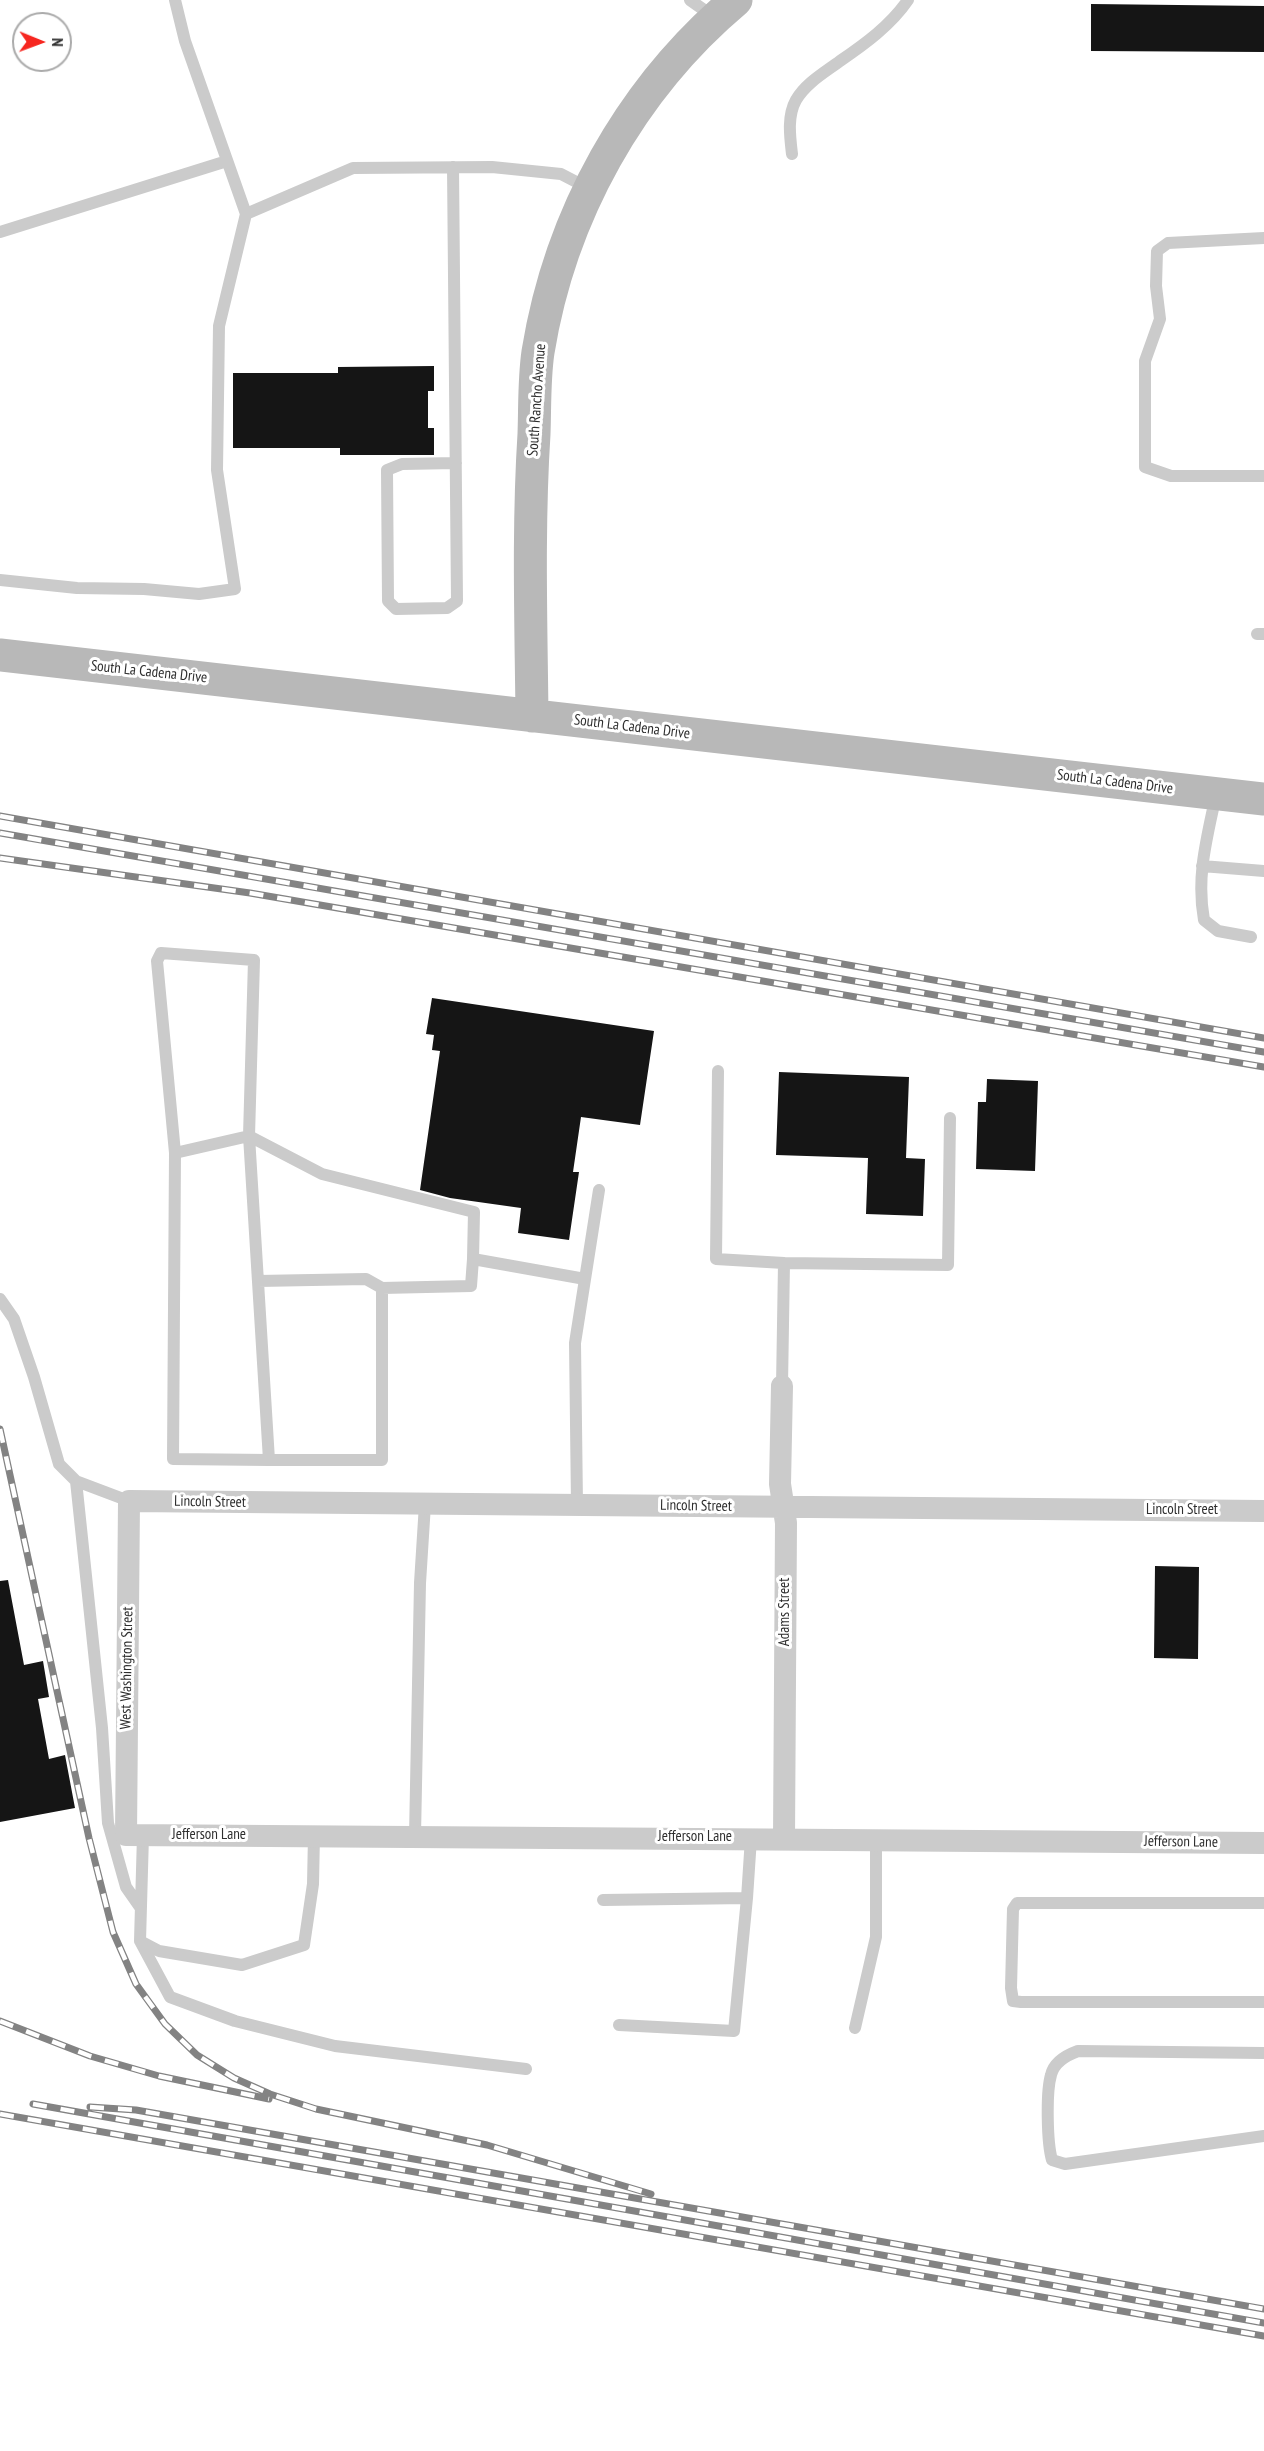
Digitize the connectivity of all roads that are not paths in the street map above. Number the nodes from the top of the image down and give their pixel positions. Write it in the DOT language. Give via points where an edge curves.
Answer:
graph roads {
  1 [pos="175,0"];
  2 [pos="908,0"];
  3 [pos="714,6"];
  4 [pos="792,154"];
  5 [pos="227,161"];
  6 [pos="453,167"];
  7 [pos="589,189"];
  8 [pos="246,214"];
  9 [pos="0,232"];
  10 [pos="1264,238"];
  11 [pos="456,463"];
  12 [pos="1264,476"];
  13 [pos="0,580"];
  14 [pos="0,655"];
  15 [pos="532,716"];
  16 [pos="1216,794"];
  17 [pos="1264,799"];
  18 [pos="1202,866"];
  19 [pos="1264,871"];
  20 [pos="1251,937"];
  21 [pos="718,1071"];
  22 [pos="950,1118"];
  23 [pos="249,1136"];
  24 [pos="176,1153"];
  25 [pos="599,1190"];
  26 [pos="473,1259"];
  27 [pos="784,1263"];
  28 [pos="585,1279"];
  29 [pos="258,1281"];
  30 [pos="382,1288"];
  31 [pos="0,1299"];
  32 [pos="782,1386"];
  33 [pos="269,1460"];
  34 [pos="76,1481"];
  35 [pos="129,1501"];
  36 [pos="425,1504"];
  37 [pos="577,1505"];
  38 [pos="783,1507"];
  39 [pos="1264,1511"];
  40 [pos="134,1835"];
  41 [pos="314,1835"];
  42 [pos="415,1836"];
  43 [pos="751,1838"];
  44 [pos="784,1838"];
  45 [pos="876,1839"];
  46 [pos="1264,1842"];
  47 [pos="747,1898"];
  48 [pos="603,1900"];
  49 [pos="1264,1903"];
  50 [pos="140,1907"];
  51 [pos="140,1941"];
  52 [pos="1264,2002"];
  53 [pos="619,2025"];
  54 [pos="855,2028"];
  55 [pos="1264,2053"];
  56 [pos="526,2069"];
  57 [pos="1264,2136"];
  1 -- 5 [label="lane" via="185,41"];
  2 -- 4 [label="lane" via="865,44 806,86 795,102 789,126"];
  3 -- 7 [label="main road, South Rancho Avenue" via="614,141"];
  5 -- 8 [label="lane"];
  5 -- 9 [label="lane"];
  6 -- 7 [label="lane" via="561,174"];
  6 -- 8 [label="lane" via="353,168"];
  6 -- 11 [label="lane"];
  7 -- 15 [label="main road, South Rancho Avenue" via="566,241 538,354 529,511"];
  8 -- 13 [label="lane" via="219,326 217,470 235,589 199,594"];
  10 -- 12 [label="lane" via="1168,243 1157,251 1160,319 1145,361 1145,467 1172,476"];
  11 -- 11 [label="lane" via="457,601 447,608 396,609 388,601 387,470 402,464"];
  14 -- 15 [label="main road, South La Cadena Drive"];
  15 -- 16 [label="main road, South La Cadena Drive"];
  16 -- 17 [label="main road, South La Cadena Drive"];
  16 -- 18 [label="lane"];
  18 -- 19 [label="lane"];
  18 -- 20 [label="lane" via="1199,896 1204,920 1218,931"];
  21 -- 27 [label="lane" via="716,1259"];
  22 -- 27 [label="lane" via="948,1265"];
  23 -- 24 [label="lane"];
  23 -- 24 [label="lane" via="254,960 161,953 157,962"];
  23 -- 26 [label="lane" via="322,1174 474,1212"];
  23 -- 29 [label="lane"];
  24 -- 33 [label="lane" via="173,1459"];
  25 -- 28 [label="lane"];
  26 -- 28 [label="lane"];
  26 -- 30 [label="lane" via="471,1286"];
  27 -- 32 [label="lane"];
  28 -- 37 [label="lane" via="575,1343"];
  29 -- 30 [label="lane" via="366,1279"];
  29 -- 33 [label="lane"];
  30 -- 33 [label="lane" via="382,1460"];
  31 -- 34 [label="lane" via="14,1319 59,1464"];
  32 -- 38 [label="street, Adams Street"];
  34 -- 35 [label="lane"];
  34 -- 50 [label="lane" via="108,1823 126,1887"];
  35 -- 36 [label="street, Lincoln Street"];
  35 -- 40 [label="street, West Washington Street"];
  36 -- 37 [label="street, Lincoln Street"];
  36 -- 42 [label="lane"];
  37 -- 38 [label="street, Lincoln Street"];
  38 -- 39 [label="street, Lincoln Street"];
  38 -- 44 [label="street, Adams Street"];
  40 -- 41 [label="street, Jefferson Lane"];
  40 -- 50 [label="lane"];
  41 -- 42 [label="street, Jefferson Lane"];
  41 -- 51 [label="lane" via="313,1884 304,1946 242,1965 159,1951"];
  42 -- 43 [label="street, Jefferson Lane"];
  43 -- 44 [label="street, Jefferson Lane"];
  43 -- 47 [label="lane"];
  44 -- 45 [label="street, Jefferson Lane"];
  45 -- 46 [label="street, Jefferson Lane"];
  45 -- 54 [label="lane" via="876,1937"];
  47 -- 48 [label="lane"];
  47 -- 53 [label="lane" via="734,2031"];
  49 -- 52 [label="lane" via="1017,1903 1013,1909 1011,1989 1013,2001 1021,2002"];
  50 -- 51 [label="lane"];
  51 -- 56 [label="lane" via="170,1997 235,2021 335,2046"];
  55 -- 57 [label="lane" via="1078,2051 1063,2057 1051,2073 1048,2145 1052,2160 1065,2164"];
}
